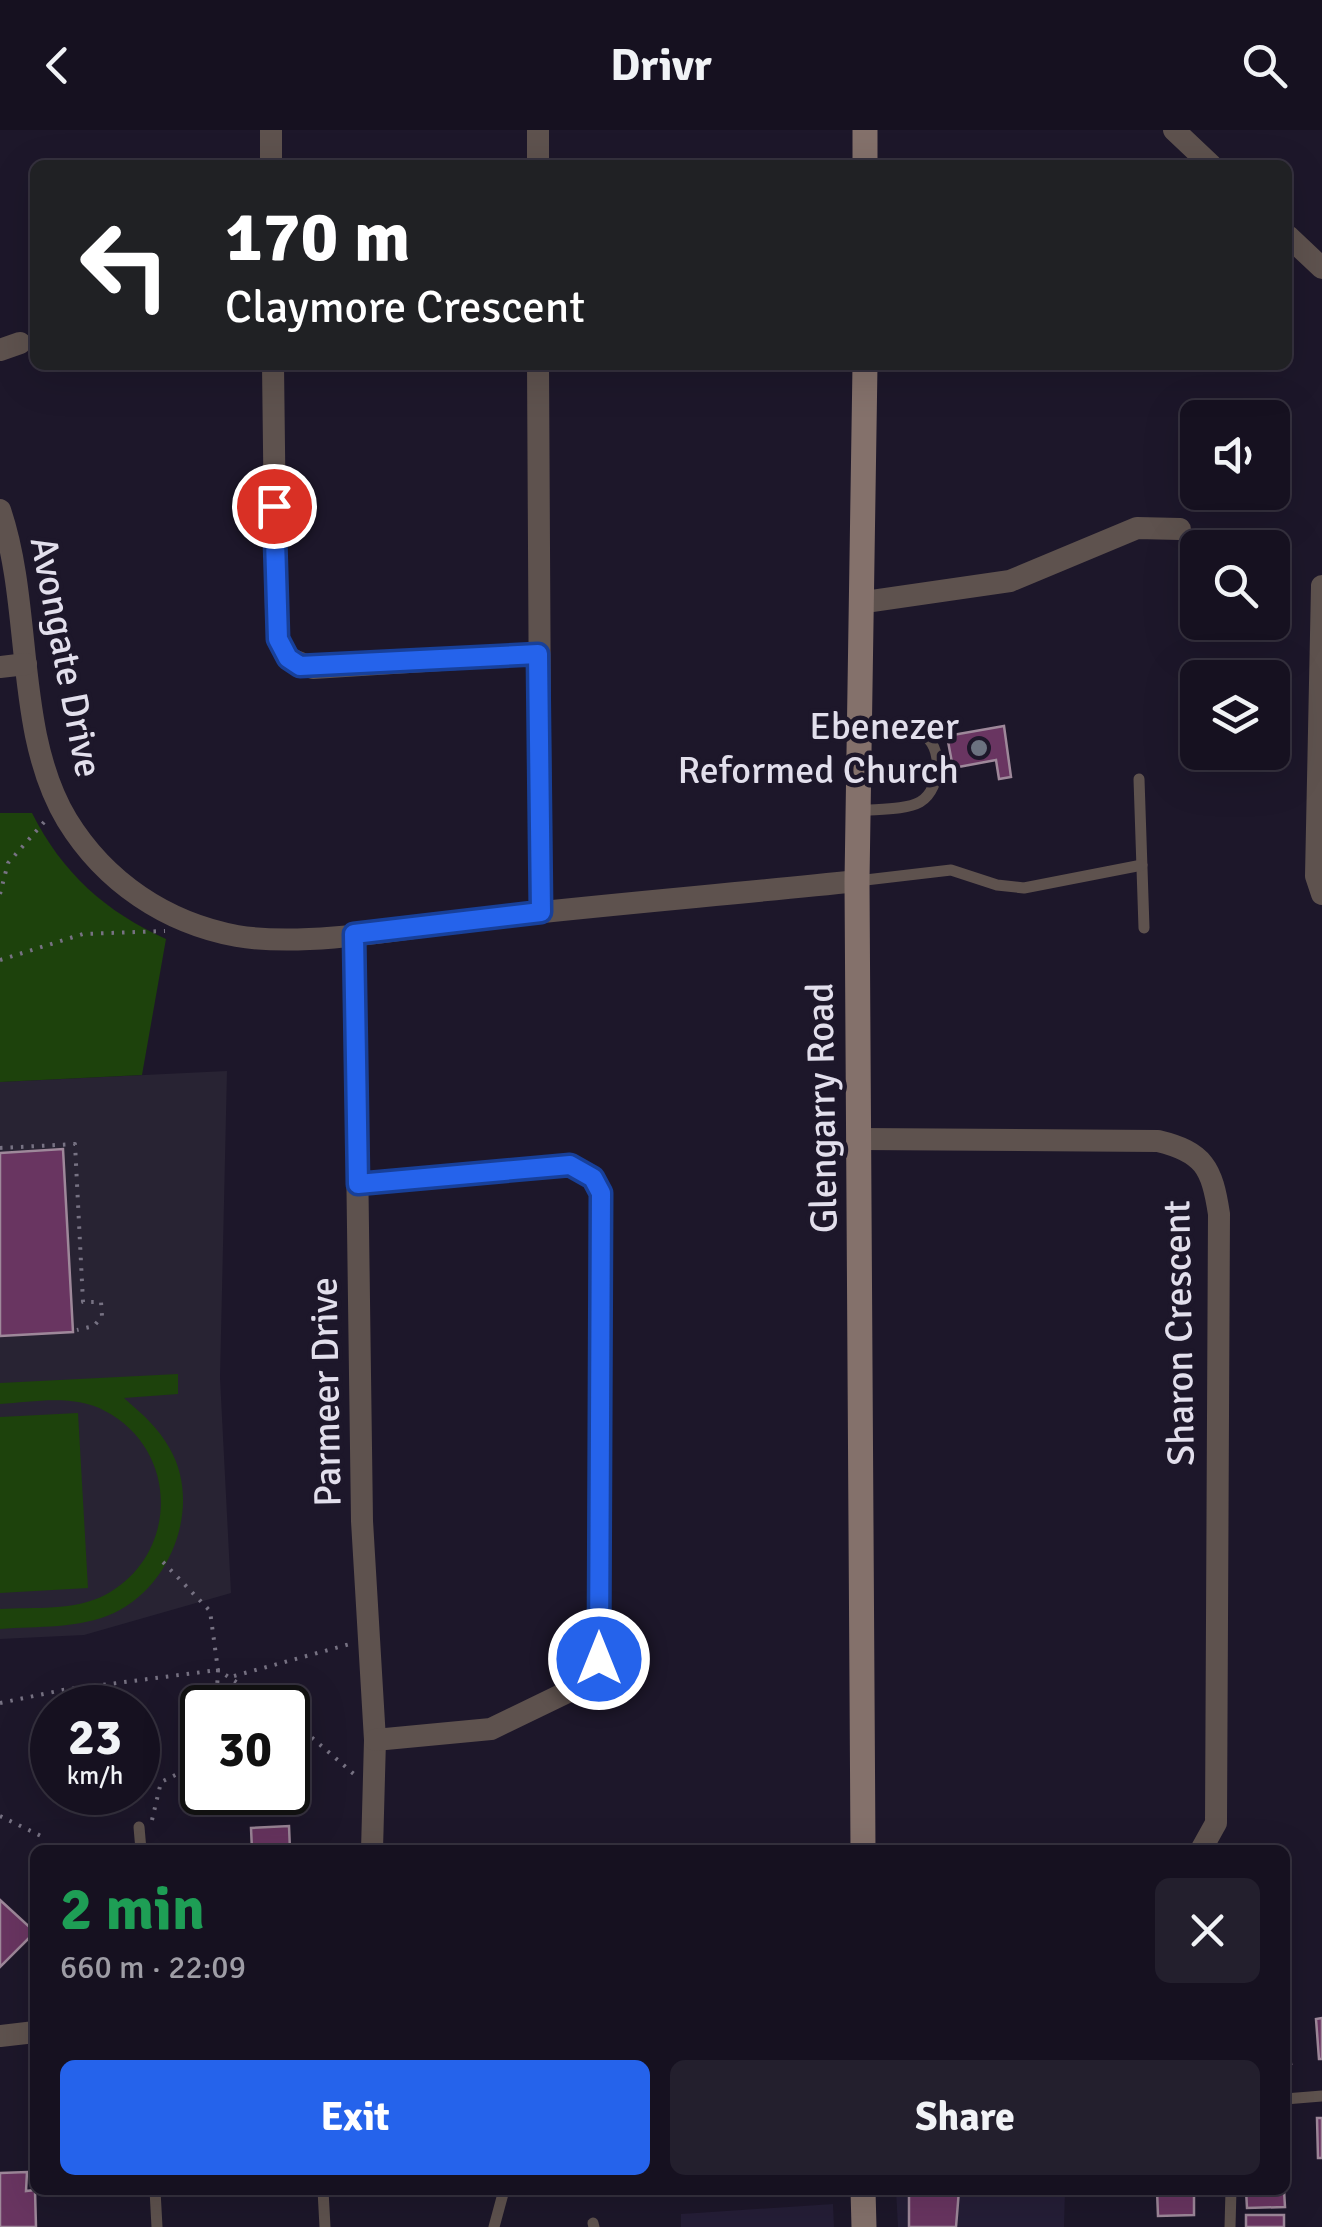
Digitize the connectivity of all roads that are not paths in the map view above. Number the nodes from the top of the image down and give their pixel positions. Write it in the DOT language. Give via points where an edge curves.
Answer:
graph roads {
  1 [pos="271,130"];
  2 [pos="538,130"];
  3 [pos="865,130"];
  4 [pos="1174,130"];
  5 [pos="271,160"];
  6 [pos="538,160"];
  7 [pos="865,160"];
  8 [pos="1207,160"];
  9 [pos="1292,240"];
  10 [pos="1322,268"];
  11 [pos="273,370"];
  12 [pos="538,370"];
  13 [pos="865,370"];
  14 [pos="0,510"];
  15 [pos="1180,529"];
  16 [pos="1322,586"];
  17 [pos="864,602"];
  18 [pos="538,654"];
  19 [pos="26,664"];
  20 [pos="0,666"];
  21 [pos="1321,727"];
  22 [pos="861,738"];
  23 [pos="1139,780"];
  24 [pos="859,811"];
  25 [pos="1142,865"];
  26 [pos="857,881"];
  27 [pos="1322,894"];
  28 [pos="541,912"];
  29 [pos="1144,928"];
  30 [pos="354,934"];
  31 [pos="861,1139"];
  32 [pos="358,1184"];
  33 [pos="375,1740"];
  34 [pos="139,1828"];
  35 [pos="141,1845"];
  36 [pos="372,1845"];
  37 [pos="862,1845"];
  38 [pos="1204,1845"];
  39 [pos="30,2033"];
  40 [pos="0,2036"];
  41 [pos="1322,2096"];
  42 [pos="1290,2099"];
  43 [pos="156,2195"];
  44 [pos="323,2195"];
  45 [pos="503,2195"];
  46 [pos="862,2195"];
  47 [pos="1230,2195"];
  48 [pos="156,2227"];
  49 [pos="325,2227"];
  50 [pos="494,2227"];
  51 [pos="864,2227"];
  52 [pos="1230,2227"];
  1 -- 5 [label="street"];
  2 -- 6 [label="street"];
  3 -- 7 [label="street"];
  4 -- 8 [label="street"];
  9 -- 10 [label="street"];
  11 -- 18 [label="street" via="276,612 288,658 313,668"];
  12 -- 18 [label="street"];
  13 -- 17 [label="street, Glengarry Road"];
  14 -- 19 [label="street, Avongate Drive" via="16,555"];
  15 -- 17 [label="street" via="1137,528 1010,581"];
  16 -- 21 [label="street"];
  17 -- 22 [label="street, Glengarry Road"];
  18 -- 28 [label="street"];
  19 -- 20 [label="street"];
  19 -- 30 [label="street, Avongate Drive" via="41,746 62,810 93,855 133,894 180,919 262,938"];
  21 -- 27 [label="street" via="1316,876"];
  22 -- 24 [label="street, Glengarry Road"];
  22 -- 24 [label="lane" via="915,731 930,740 939,763 932,790 920,803"];
  23 -- 25 [label="lane"];
  24 -- 26 [label="street, Glengarry Road"];
  25 -- 26 [label="lane" via="1024,888 951,870"];
  25 -- 29 [label="lane"];
  26 -- 28 [label="street, Avongate Drive"];
  26 -- 31 [label="street, Glengarry Road"];
  28 -- 30 [label="street, Avongate Drive"];
  30 -- 32 [label="street, Parmeer Drive"];
  31 -- 37 [label="street, Glengarry Road"];
  31 -- 38 [label="street, Sharon Crescent" via="1158,1141 1195,1152 1206,1168 1218,1214 1216,1823"];
  32 -- 33 [label="street, Parmeer Drive"];
  32 -- 33 [label="street" via="570,1165 593,1178 601,1193 599,1659 586,1683 492,1729"];
  33 -- 36 [label="street, Parmeer Drive"];
  34 -- 35 [label="lane"];
  39 -- 40 [label="street"];
  41 -- 42 [label="lane"];
  43 -- 48 [label="lane"];
  44 -- 49 [label="lane"];
  45 -- 50 [label="lane"];
  46 -- 51 [label="street"];
  47 -- 52 [label="lane"];
}
